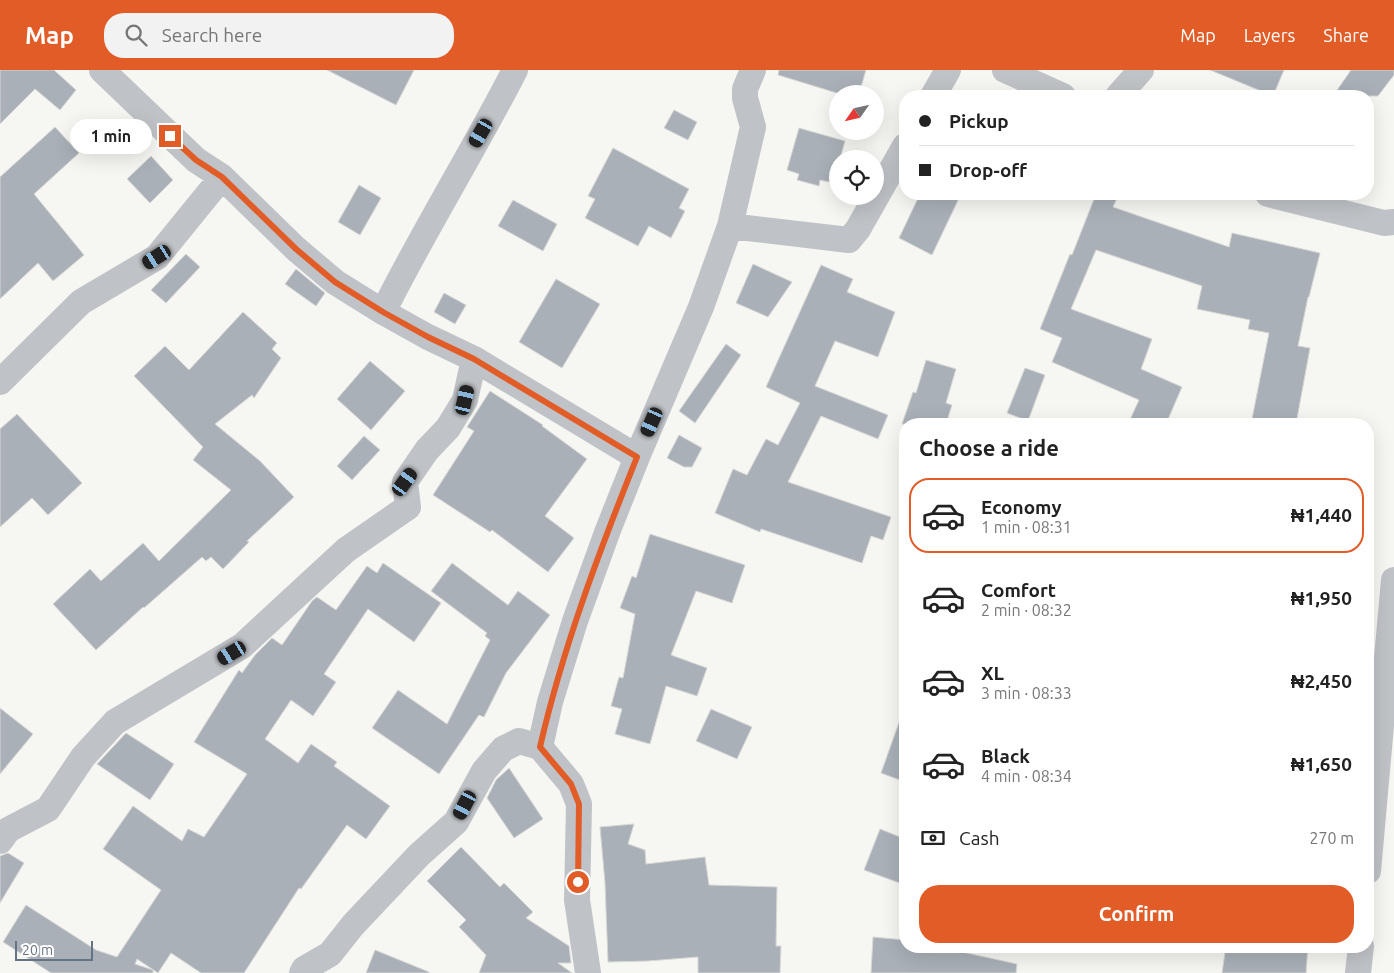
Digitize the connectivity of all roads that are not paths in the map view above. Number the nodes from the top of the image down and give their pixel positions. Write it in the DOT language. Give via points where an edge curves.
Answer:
graph roads {
  1 [pos="102,70"];
  2 [pos="516,70"];
  3 [pos="754,70"];
  4 [pos="948,70"];
  5 [pos="1005,70"];
  6 [pos="1141,70"];
  7 [pos="937,90"];
  8 [pos="1050,90"];
  9 [pos="1123,90"];
  10 [pos="899,157"];
  11 [pos="222,177"];
  12 [pos="1293,200"];
  13 [pos="1394,222"];
  14 [pos="730,226"];
  15 [pos="383,312"];
  16 [pos="474,359"];
  17 [pos="0,382"];
  18 [pos="637,457"];
  19 [pos="1394,580"];
  20 [pos="540,747"];
  21 [pos="1374,804"];
  22 [pos="0,840"];
  23 [pos="1360,953"];
  24 [pos="302,973"];
  25 [pos="588,973"];
  26 [pos="1358,973"];
  1 -- 11 [label="street" via="196,160"];
  2 -- 15 [label="street"];
  3 -- 14 [label="street" via="745,89 753,127"];
  4 -- 7 [label="street"];
  5 -- 8 [label="street"];
  6 -- 9 [label="street"];
  10 -- 14 [label="street" via="849,240"];
  11 -- 15 [label="street" via="335,282"];
  11 -- 17 [label="street" via="157,257 82,302"];
  12 -- 13 [label="street"];
  14 -- 18 [label="street" via="701,306"];
  15 -- 16 [label="street"];
  16 -- 18 [label="street"];
  16 -- 22 [label="street" via="465,400 448,428 427,450 405,482 408,507 346,550 242,646 115,722 83,757 48,809 8,830"];
  18 -- 20 [label="street" via="575,621"];
  19 -- 21 [label="street"];
  20 -- 24 [label="street" via="519,741 503,749 484,771 456,822 419,855 330,954"];
  20 -- 25 [label="street" via="571,784 579,804 577,900"];
  23 -- 26 [label="street"];
}
